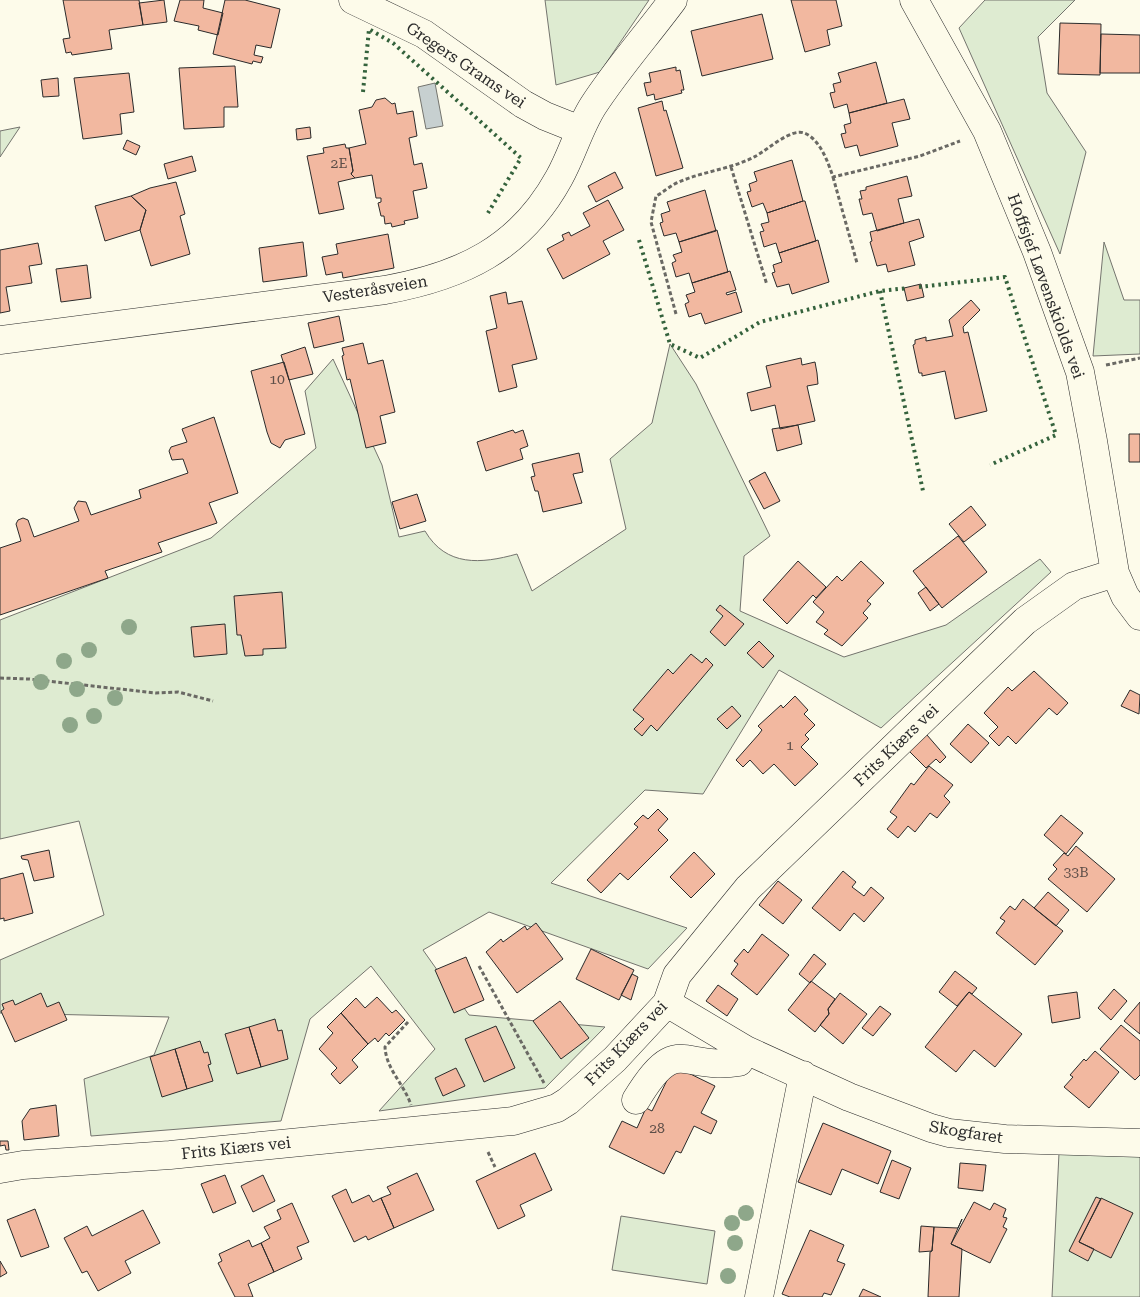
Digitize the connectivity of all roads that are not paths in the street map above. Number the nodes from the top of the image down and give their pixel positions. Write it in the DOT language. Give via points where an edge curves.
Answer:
graph roads {
  1 [pos="353,0"];
  2 [pos="674,0"];
  3 [pos="914,0"];
  4 [pos="580,130"];
  5 [pos="0,340"];
  6 [pos="1115,573"];
  7 [pos="1140,616"];
  8 [pos="667,1003"];
  9 [pos="746,1050"];
  10 [pos="803,1075"];
  11 [pos="636,1100"];
  12 [pos="1140,1143"];
  13 [pos="0,1169"];
  14 [pos="759,1297"];
  1 -- 4 [label="street, Gregers Grams vei" via="424,34 523,104"];
  2 -- 4 [label="street, Vesteråsveien" via="593,106"];
  3 -- 6 [label="street, Hoffsjef Løvenskiolds vei" via="987,131 1037,252 1080,372"];
  4 -- 5 [label="street, Vesteråsveien" via="560,177 516,236 496,251 453,273 422,284 385,290"];
  6 -- 7 [label="street, Hoffsjef Løvenskiolds vei"];
  6 -- 8 [label="street, Frits Kiærs vei" via="1074,586 1025,621 982,660 748,888 677,975"];
  8 -- 9 [label="street, Skogfaret"];
  8 -- 13 [label="street, Frits Kiærs vei" via="615,1059 568,1101 557,1108 513,1121"];
  9 -- 10 [label="street, Skogfaret"];
  9 -- 11 [label="street" via="740,1062 727,1064 684,1058 668,1060 651,1074"];
  10 -- 12 [label="street, Skogfaret" via="849,1097 948,1133 1050,1141"];
  10 -- 14 [label="street"];
}
